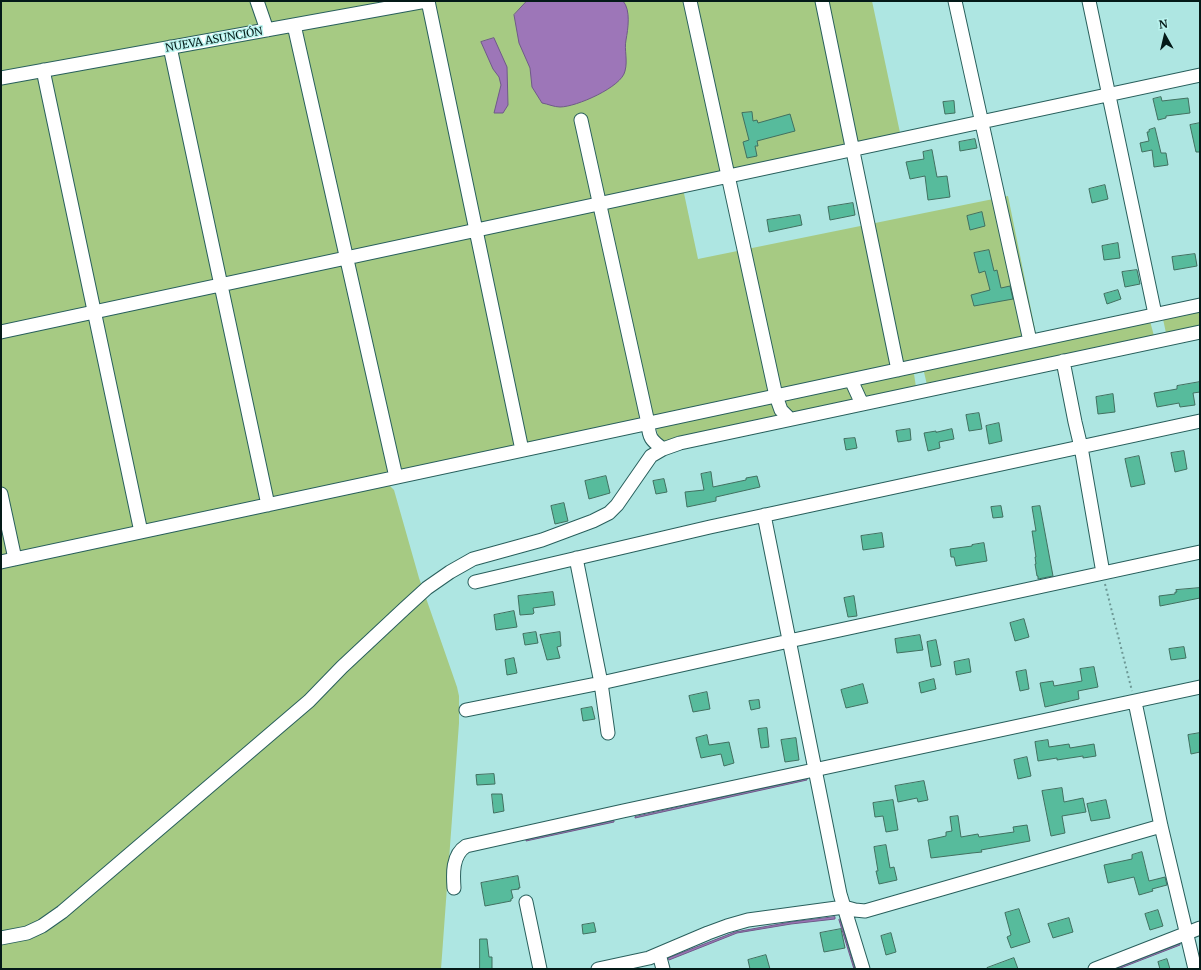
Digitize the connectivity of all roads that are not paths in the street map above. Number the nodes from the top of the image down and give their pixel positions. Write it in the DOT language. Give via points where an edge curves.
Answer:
graph roads {
  1 [pos="257,1"];
  2 [pos="427,1"];
  3 [pos="690,1"];
  4 [pos="822,1"];
  5 [pos="955,1"];
  6 [pos="1089,1"];
  7 [pos="392,4"];
  8 [pos="294,25"];
  9 [pos="266,30"];
  10 [pos="170,48"];
  11 [pos="43,70"];
  12 [pos="1200,75"];
  13 [pos="1,78"];
  14 [pos="1108,95"];
  15 [pos="581,120"];
  16 [pos="982,122"];
  17 [pos="853,150"];
  18 [pos="728,176"];
  19 [pos="600,204"];
  20 [pos="476,230"];
  21 [pos="347,258"];
  22 [pos="221,285"];
  23 [pos="1200,305"];
  24 [pos="94,312"];
  25 [pos="1155,314"];
  26 [pos="1,332"];
  27 [pos="1200,332"];
  28 [pos="1030,341"];
  29 [pos="1064,361"];
  30 [pos="898,370"];
  31 [pos="851,380"];
  32 [pos="776,396"];
  33 [pos="862,404"];
  34 [pos="790,419"];
  35 [pos="1200,421"];
  36 [pos="648,423"];
  37 [pos="1081,447"];
  38 [pos="663,448"];
  39 [pos="522,450"];
  40 [pos="396,477"];
  41 [pos="1,494"];
  42 [pos="268,505"];
  43 [pos="764,515"];
  44 [pos="141,532"];
  45 [pos="1200,552"];
  46 [pos="576,558"];
  47 [pos="15,559"];
  48 [pos="1,562"];
  49 [pos="1102,573"];
  50 [pos="476,582"];
  51 [pos="789,641"];
  52 [pos="601,683"];
  53 [pos="1200,688"];
  54 [pos="1135,702"];
  55 [pos="466,710"];
  56 [pos="608,733"];
  57 [pos="815,770"];
  58 [pos="1161,826"];
  59 [pos="454,888"];
  60 [pos="526,902"];
  61 [pos="844,907"];
  62 [pos="1200,928"];
  63 [pos="1186,934"];
  64 [pos="1,938"];
  65 [pos="659,954"];
  66 [pos="540,969"];
  67 [pos="598,969"];
  68 [pos="663,969"];
  69 [pos="863,969"];
  70 [pos="1095,969"];
  71 [pos="1195,969"];
  1 -- 9 [label="street"];
  2 -- 7 [label="street, NUEVA ASUNCIÓN"];
  2 -- 20 [label="street"];
  3 -- 18 [label="street"];
  4 -- 17 [label="street"];
  5 -- 16 [label="street"];
  6 -- 14 [label="street"];
  7 -- 8 [label="street, NUEVA ASUNCIÓN"];
  8 -- 9 [label="street, NUEVA ASUNCIÓN"];
  8 -- 21 [label="street"];
  9 -- 10 [label="street, NUEVA ASUNCIÓN"];
  10 -- 11 [label="street, NUEVA ASUNCIÓN"];
  10 -- 22 [label="street"];
  11 -- 13 [label="street, NUEVA ASUNCIÓN"];
  11 -- 24 [label="street"];
  12 -- 14 [label="street"];
  14 -- 16 [label="street"];
  14 -- 25 [label="street"];
  15 -- 19 [label="street"];
  16 -- 17 [label="street"];
  16 -- 28 [label="street"];
  17 -- 18 [label="street"];
  17 -- 30 [label="street"];
  18 -- 19 [label="street"];
  18 -- 32 [label="street"];
  19 -- 20 [label="street"];
  19 -- 36 [label="street"];
  20 -- 21 [label="street"];
  20 -- 39 [label="street"];
  21 -- 22 [label="street"];
  21 -- 40 [label="street"];
  22 -- 24 [label="street"];
  22 -- 42 [label="street"];
  23 -- 25 [label="street"];
  24 -- 26 [label="street"];
  24 -- 44 [label="street"];
  25 -- 28 [label="street"];
  27 -- 29 [label="street"];
  28 -- 30 [label="street"];
  29 -- 33 [label="street"];
  29 -- 37 [label="street"];
  30 -- 31 [label="street"];
  31 -- 32 [label="street"];
  31 -- 33 [label="street"];
  32 -- 34 [label="street" via="781,410"];
  32 -- 36 [label="street"];
  33 -- 34 [label="street"];
  34 -- 38 [label="street"];
  35 -- 37 [label="street"];
  36 -- 38 [label="street" via="648,434 652,441"];
  36 -- 39 [label="street"];
  37 -- 43 [label="street"];
  37 -- 49 [label="street"];
  38 -- 64 [label="street" via="651,456 609,513 542,540 473,560 427,588 308,701 62,912 28,933"];
  39 -- 40 [label="street"];
  40 -- 42 [label="street"];
  41 -- 47 [label="street"];
  42 -- 44 [label="street"];
  43 -- 46 [label="street"];
  43 -- 51 [label="street"];
  44 -- 47 [label="street"];
  45 -- 49 [label="street"];
  46 -- 50 [label="street"];
  46 -- 52 [label="street"];
  47 -- 48 [label="street"];
  49 -- 51 [label="street"];
  51 -- 52 [label="street"];
  51 -- 57 [label="street"];
  52 -- 55 [label="street"];
  52 -- 56 [label="street"];
  53 -- 54 [label="street"];
  54 -- 57 [label="street"];
  54 -- 58 [label="street"];
  57 -- 59 [label="street" via="466,846 458,854 453,869"];
  57 -- 61 [label="street"];
  58 -- 61 [label="street" via="865,911"];
  58 -- 63 [label="street"];
  60 -- 66 [label="street"];
  61 -- 65 [label="street" via="748,920"];
  61 -- 69 [label="street"];
  62 -- 63 [label="street"];
  63 -- 70 [label="street"];
  63 -- 71 [label="street"];
  65 -- 67 [label="street"];
  65 -- 68 [label="street"];
}
